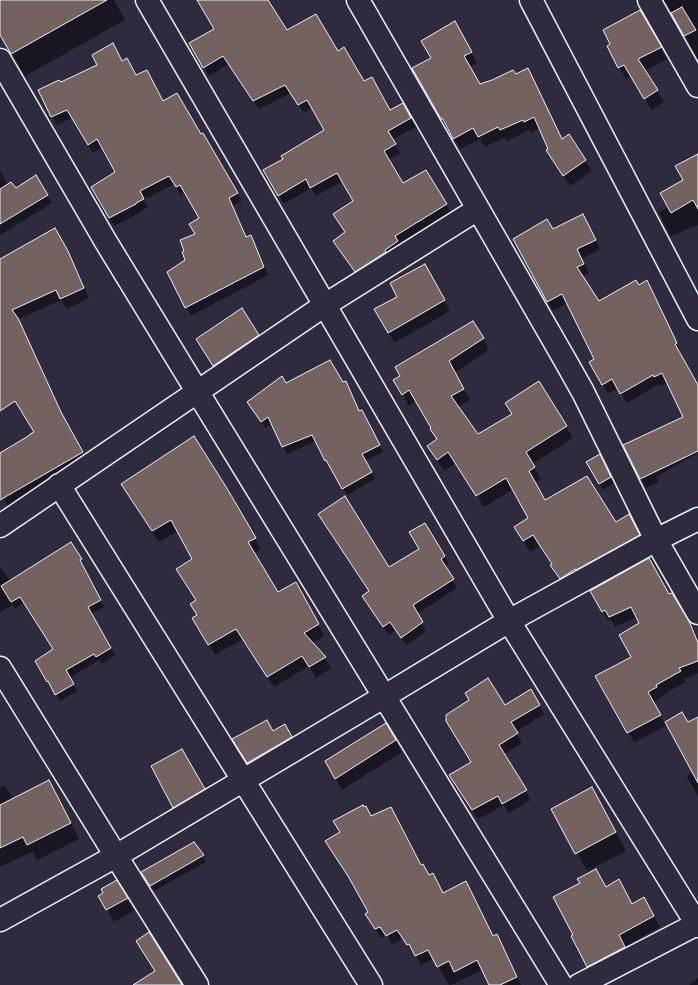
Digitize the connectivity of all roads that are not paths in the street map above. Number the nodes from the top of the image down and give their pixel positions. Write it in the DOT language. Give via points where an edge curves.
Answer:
graph roads {
  1 [pos="147,0"];
  2 [pos="358,0"];
  3 [pos="531,0"];
  4 [pos="648,0"];
  5 [pos="0,60"];
  6 [pos="698,86"];
  7 [pos="478,209"];
  8 [pos="325,305"];
  9 [pos="698,319"];
  10 [pos="197,391"];
  11 [pos="59,485"];
  12 [pos="3,518"];
  13 [pos="698,519"];
  14 [pos="656,540"];
  15 [pos="698,614"];
  16 [pos="509,621"];
  17 [pos="0,668"];
  18 [pos="385,696"];
  19 [pos="243,780"];
  20 [pos="116,856"];
  21 [pos="0,920"];
  22 [pos="697,925"];
  23 [pos="197,985"];
  24 [pos="371,985"];
  25 [pos="561,985"];
  26 [pos="579,985"];
  1 -- 8 [label="street"];
  2 -- 7 [label="street"];
  3 -- 9 [label="street"];
  4 -- 6 [label="street"];
  5 -- 10 [label="street"];
  7 -- 8 [label="street"];
  7 -- 14 [label="street" via="565,360"];
  8 -- 10 [label="street"];
  8 -- 16 [label="street"];
  10 -- 11 [label="street"];
  10 -- 18 [label="street"];
  11 -- 12 [label="street"];
  11 -- 19 [label="street"];
  13 -- 14 [label="street"];
  14 -- 15 [label="street"];
  14 -- 16 [label="street"];
  16 -- 18 [label="street"];
  16 -- 22 [label="street"];
  17 -- 20 [label="street"];
  18 -- 19 [label="street"];
  18 -- 25 [label="street"];
  19 -- 20 [label="street"];
  19 -- 24 [label="street"];
  20 -- 21 [label="street"];
  20 -- 23 [label="street"];
  22 -- 26 [label="street"];
}
